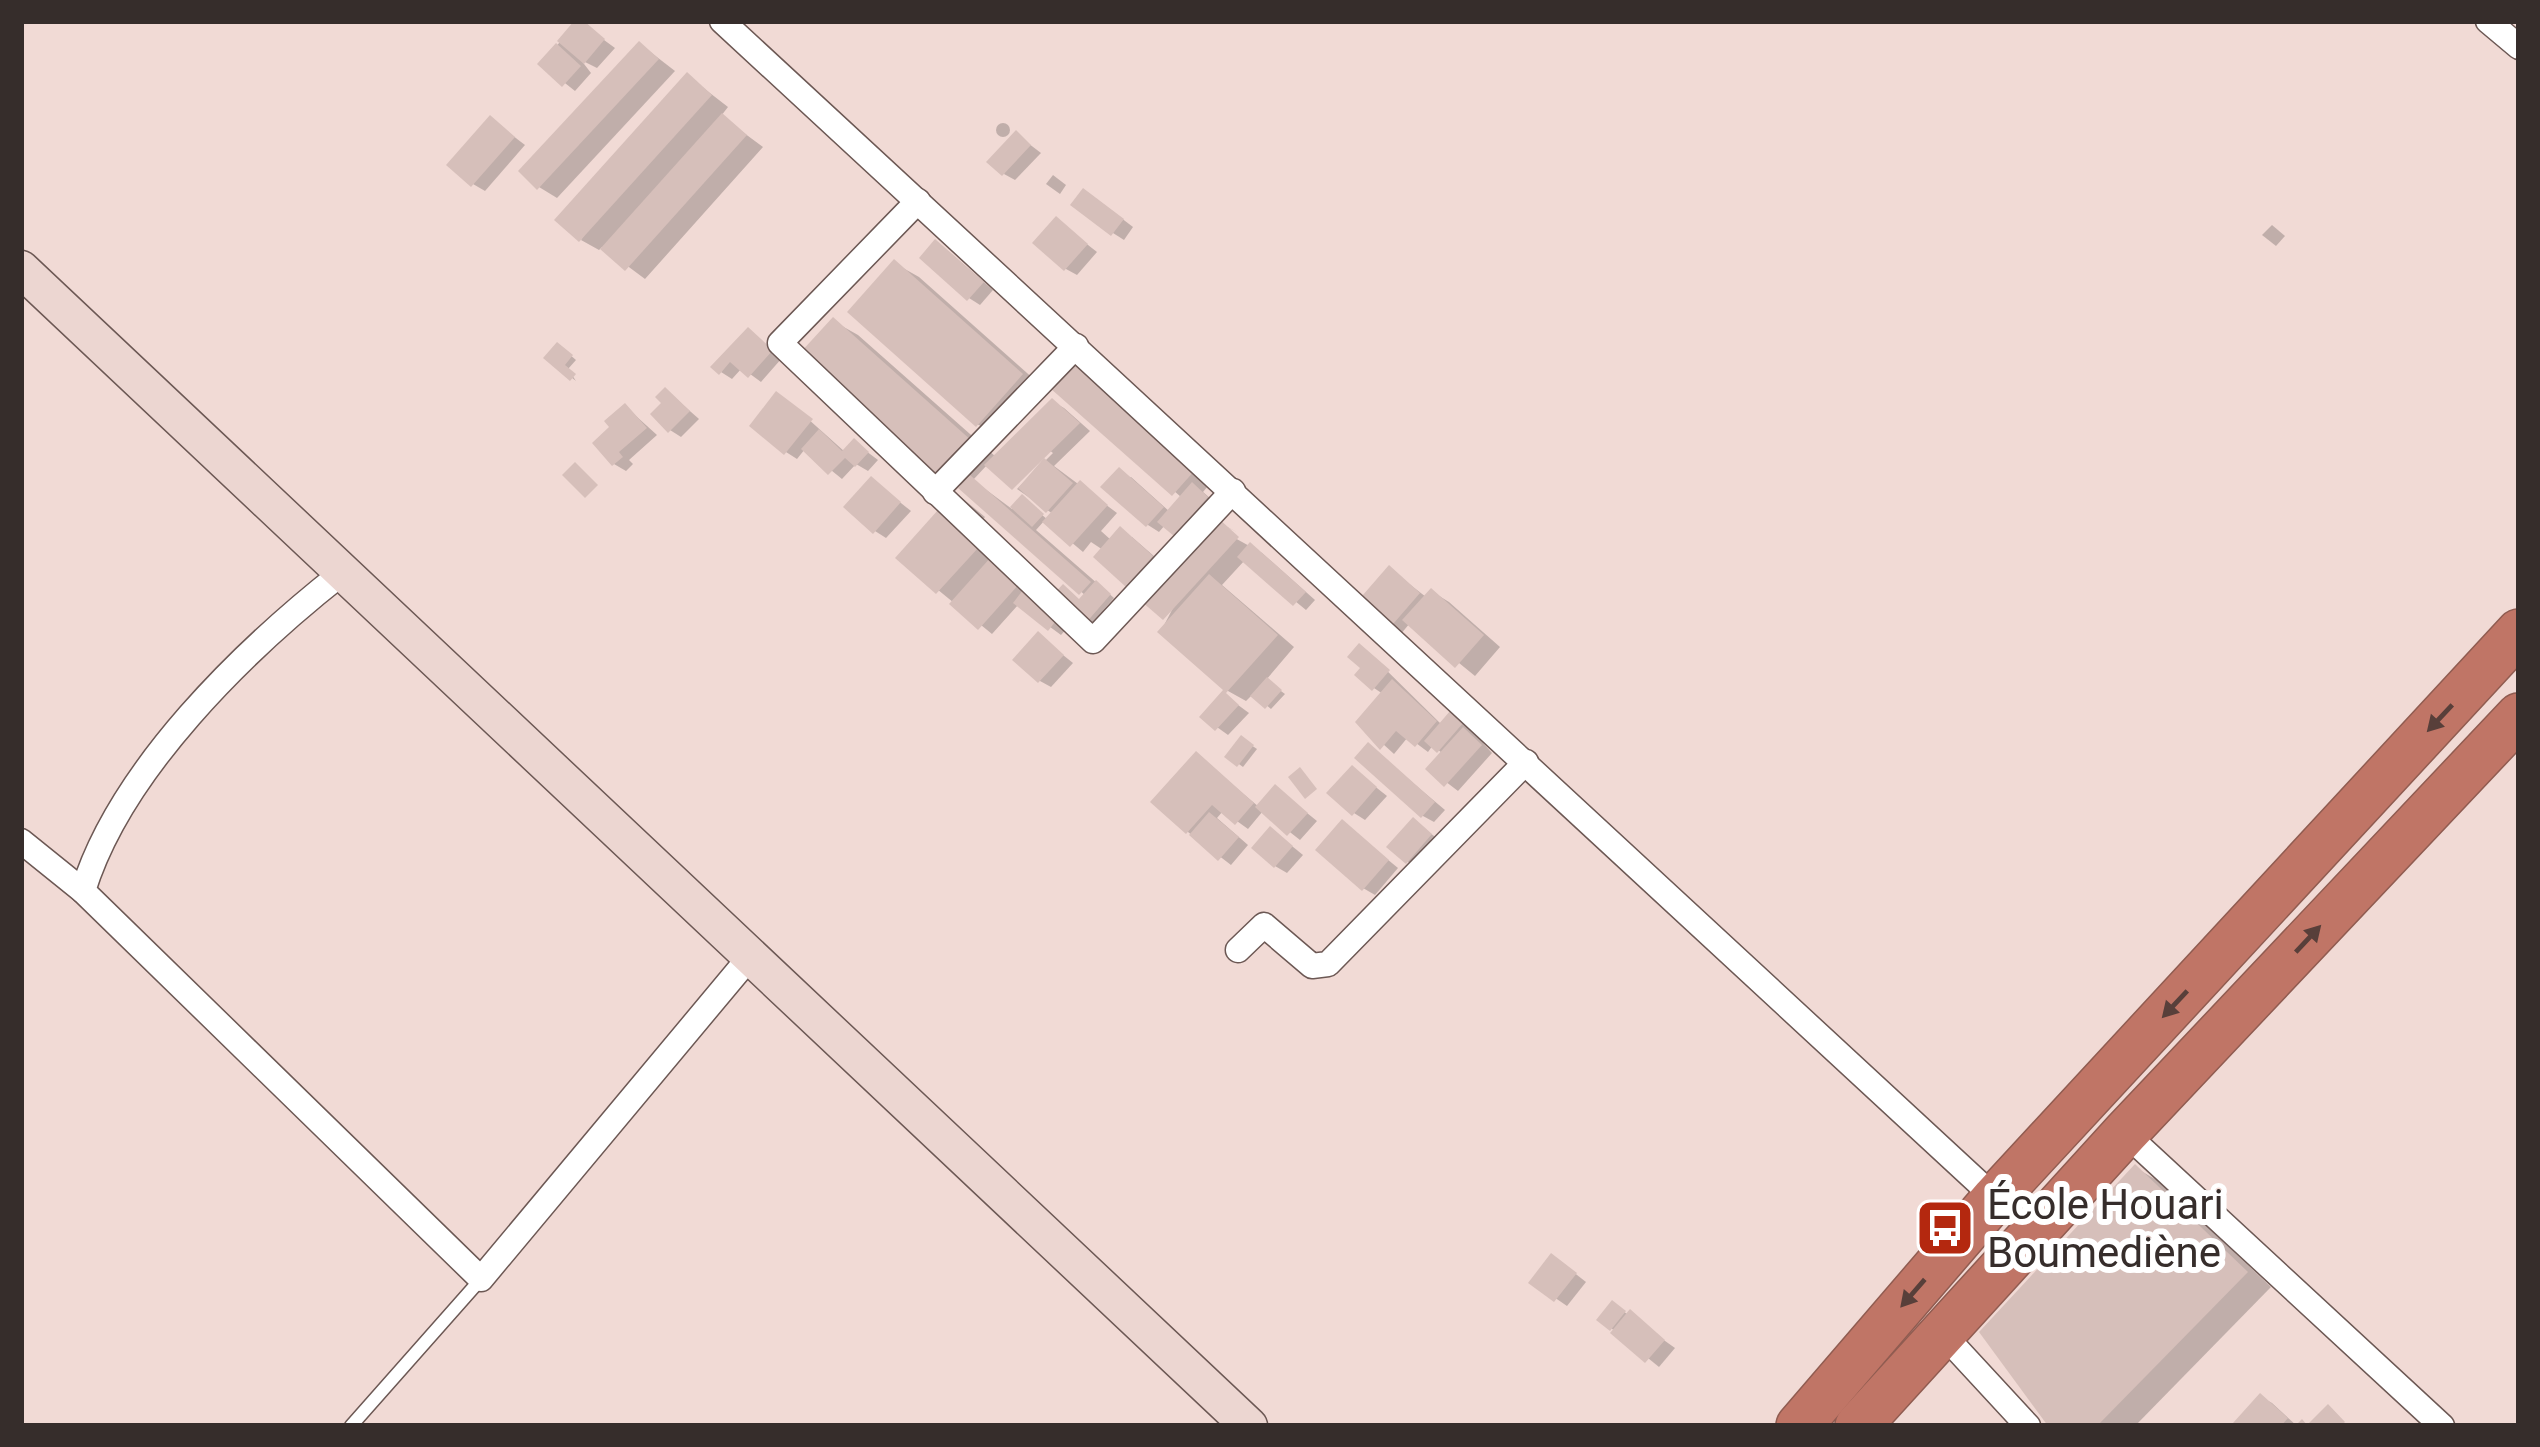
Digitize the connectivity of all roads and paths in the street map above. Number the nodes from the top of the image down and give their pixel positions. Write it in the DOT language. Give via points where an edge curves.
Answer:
graph roads {
  1 [pos="722,21"];
  2 [pos="2488,21"];
  3 [pos="2519,47"];
  4 [pos="918,201"];
  5 [pos="21,269"];
  6 [pos="1076,346"];
  7 [pos="1233,491"];
  8 [pos="935,492"];
  9 [pos="341,573"];
  10 [pos="2519,632"];
  11 [pos="2519,716"];
  12 [pos="1526,762"];
  13 [pos="21,841"];
  14 [pos="83,891"];
  15 [pos="1238,950"];
  16 [pos="749,958"];
  17 [pos="2125,1132"];
  18 [pos="1995,1198"];
  19 [pos="482,1279"];
  20 [pos="1942,1333"];
  21 [pos="351,1426"];
  22 [pos="1250,1426"];
  23 [pos="1799,1426"];
  24 [pos="1858,1426"];
  25 [pos="2027,1426"];
  26 [pos="2442,1426"];
  1 -- 4 [label="street"];
  2 -- 3 [label="street"];
  4 -- 6 [label="street"];
  4 -- 8 [label="street" via="780,343"];
  5 -- 9 [label="street"];
  6 -- 7 [label="street"];
  6 -- 8 [label="street"];
  7 -- 8 [label="street" via="1093,641"];
  7 -- 12 [label="street"];
  9 -- 14 [label="street" via="255,646 174,735 98,850"];
  9 -- 16 [label="street"];
  10 -- 18 [label="highway, one-way"];
  17 -- 11 [label="highway, one-way"];
  12 -- 15 [label="street" via="1328,964 1312,966 1264,925"];
  12 -- 18 [label="street"];
  13 -- 14 [label="street"];
  14 -- 19 [label="street"];
  16 -- 19 [label="street"];
  16 -- 22 [label="street"];
  17 -- 20 [label="highway"];
  17 -- 26 [label="street"];
  18 -- 23 [label="highway, one-way"];
  19 -- 21 [label="lane"];
  20 -- 24 [label="highway"];
  20 -- 25 [label="street"];
}
